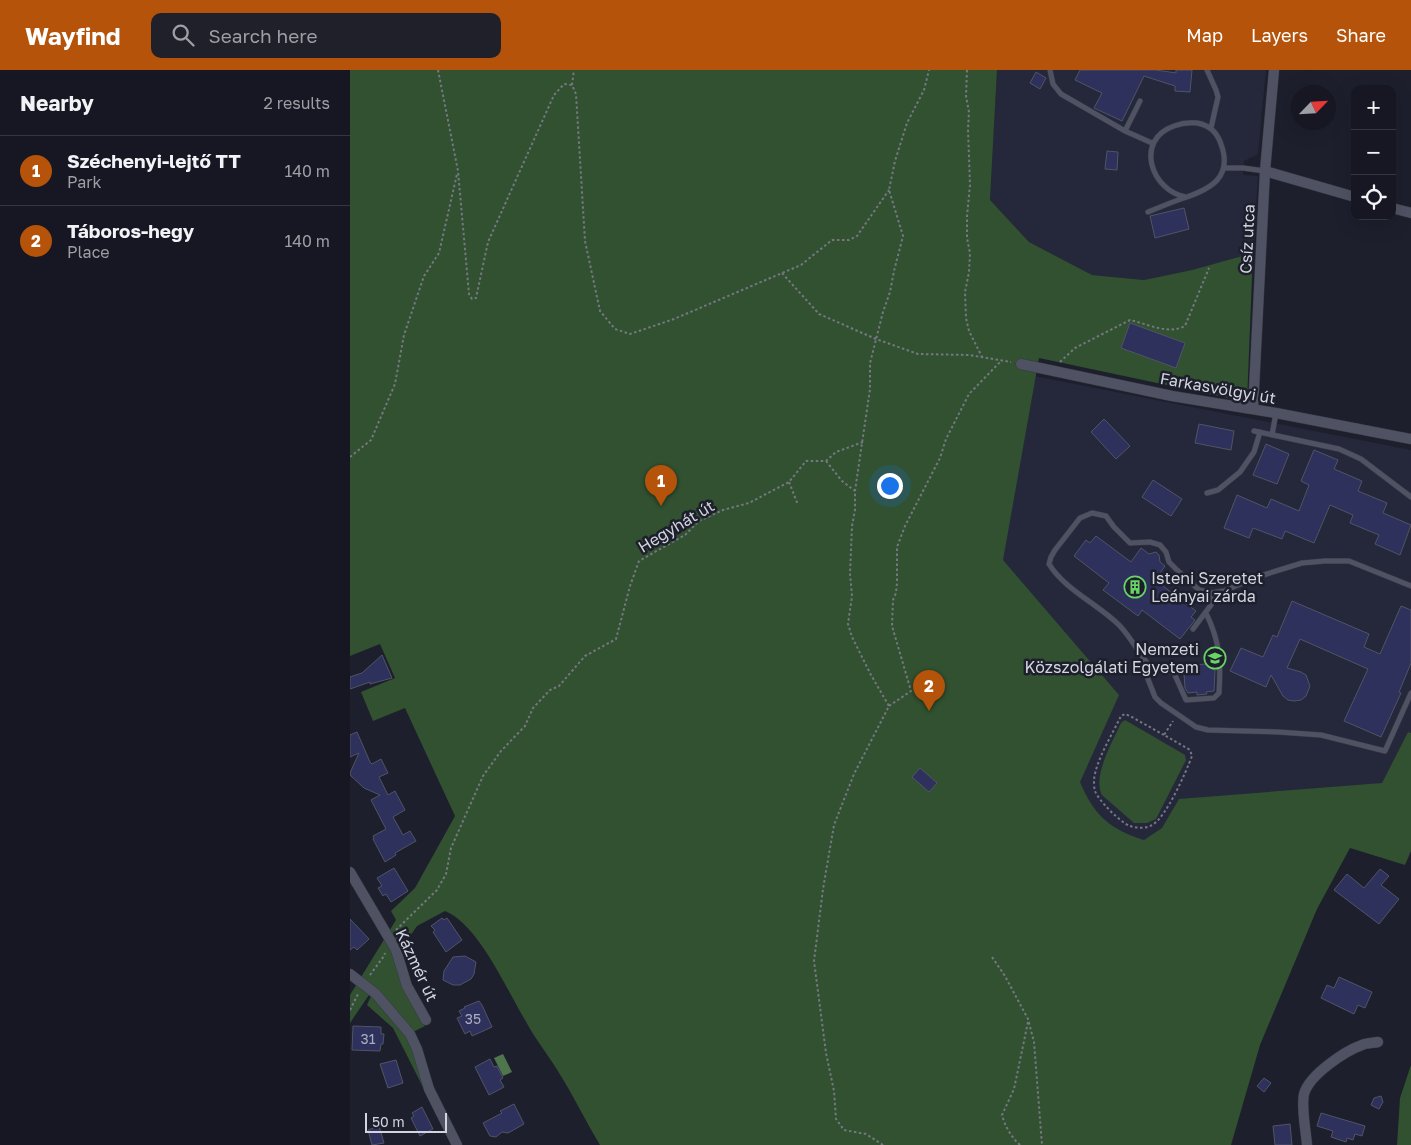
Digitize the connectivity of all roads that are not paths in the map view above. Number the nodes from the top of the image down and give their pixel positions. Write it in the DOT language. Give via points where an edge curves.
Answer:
graph roads {
  1 [pos="1050,70"];
  2 [pos="1207,70"];
  3 [pos="1274,70"];
  4 [pos="1140,101"];
  5 [pos="1211,128"];
  6 [pos="1126,131"];
  7 [pos="1152,143"];
  8 [pos="1224,168"];
  9 [pos="1265,172"];
  10 [pos="1351,196"];
  11 [pos="1186,198"];
  12 [pos="1396,209"];
  13 [pos="1148,212"];
  14 [pos="1411,213"];
  15 [pos="1021,364"];
  16 [pos="1253,409"];
  17 [pos="1276,413"];
  18 [pos="1272,434"];
  19 [pos="1411,439"];
  20 [pos="1206,493"];
  21 [pos="1411,496"];
  22 [pos="1411,586"];
  23 [pos="1211,593"];
  24 [pos="1206,612"];
  25 [pos="1194,628"];
  26 [pos="1150,665"];
  27 [pos="1411,693"];
  28 [pos="350,872"];
  29 [pos="350,974"];
  30 [pos="426,1020"];
  31 [pos="1378,1042"];
  32 [pos="457,1145"];
  33 [pos="1307,1145"];
  1 -- 6 [label="lane" via="1053,84 1061,94"];
  2 -- 5 [label="lane" via="1218,97"];
  3 -- 9 [label="street, Csíz utca"];
  4 -- 6 [label="lane"];
  5 -- 7 [label="lane" via="1197,123 1182,123 1163,132"];
  5 -- 8 [label="lane" via="1220,142"];
  6 -- 7 [label="lane"];
  7 -- 11 [label="lane" via="1151,161 1157,178 1178,196"];
  8 -- 9 [label="lane"];
  8 -- 11 [label="lane" via="1208,188"];
  9 -- 10 [label="street"];
  9 -- 16 [label="street, Csíz utca"];
  11 -- 13 [label="lane"];
  12 -- 14 [label="street"];
  15 -- 16 [label="street, Farkasvölgyi út" via="1172,396"];
  16 -- 17 [label="street, Farkasvölgyi út"];
  17 -- 18 [label="lane"];
  17 -- 19 [label="street, Farkasvölgyi út"];
  18 -- 20 [label="lane" via="1257,432 1254,452 1240,472 1218,490"];
  18 -- 21 [label="lane" via="1339,449 1361,459"];
  22 -- 23 [label="lane" via="1349,561 1325,561 1302,563"];
  23 -- 24 [label="lane"];
  23 -- 26 [label="lane" via="1199,590 1176,569 1160,544 1130,542 1106,516 1092,513 1080,518 1051,556 1050,564 1060,577 1119,625"];
  24 -- 25 [label="lane"];
  24 -- 26 [label="lane" via="1216,633 1221,664 1219,693 1214,698 1186,700 1174,673"];
  26 -- 27 [label="lane" via="1146,674 1155,697 1196,726 1208,730 1321,736 1386,751"];
  28 -- 30 [label="street, Kázmér út" via="396,950 407,986"];
  29 -- 32 [label="street" via="389,1008 410,1034 429,1089"];
  31 -- 33 [label="street" via="1362,1045 1342,1056 1311,1080 1304,1096"];
}
